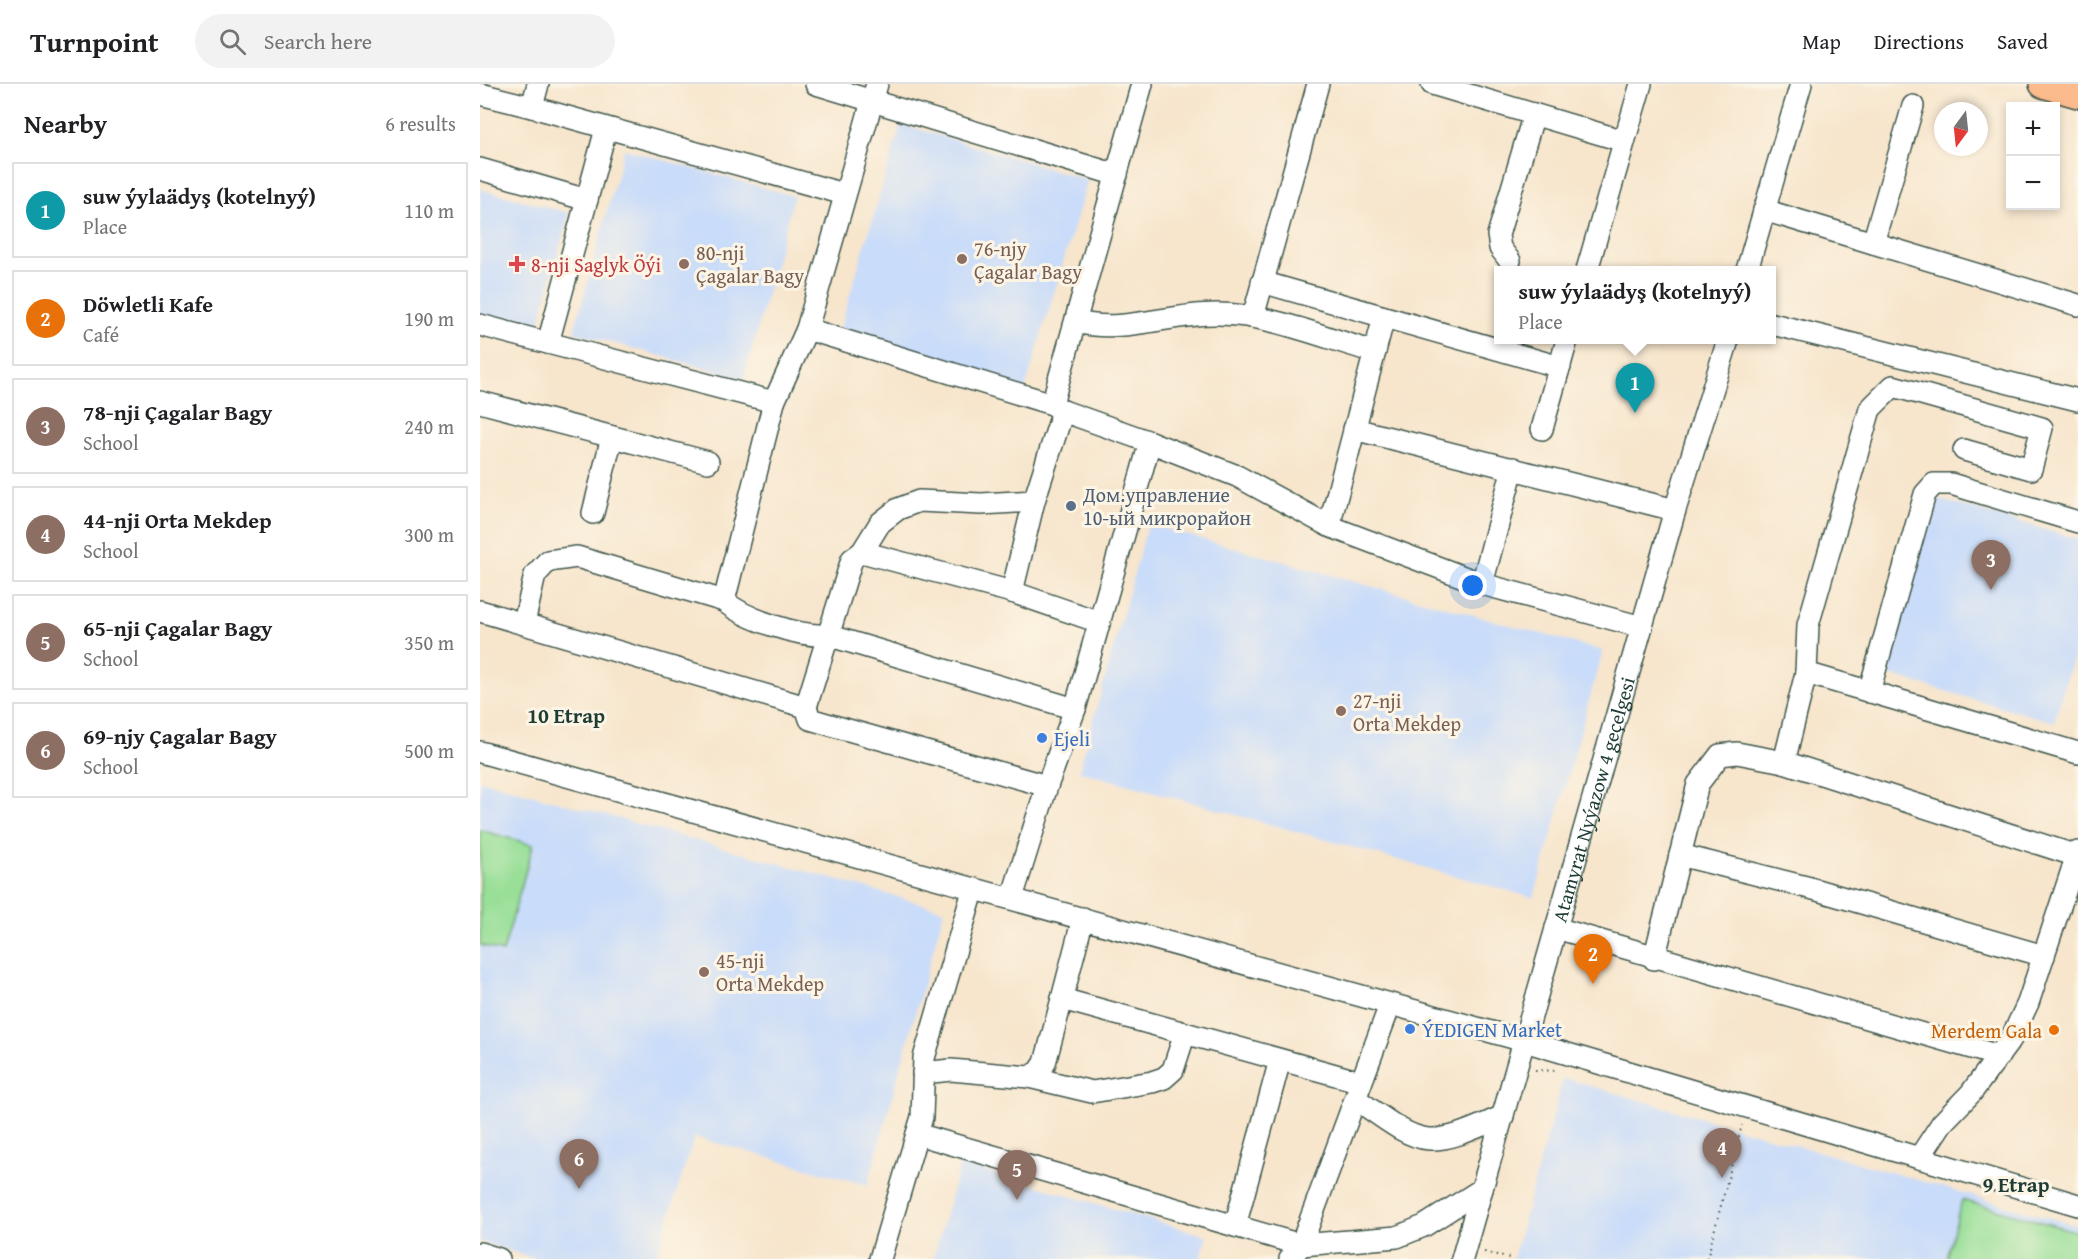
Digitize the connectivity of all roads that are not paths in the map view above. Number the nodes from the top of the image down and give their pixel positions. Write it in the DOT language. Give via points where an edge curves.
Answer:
graph roads {
  1 [pos="538,84"];
  2 [pos="816,84"];
  3 [pos="1142,84"];
  4 [pos="1317,84"];
  5 [pos="1432,84"];
  6 [pos="1641,84"];
  7 [pos="1801,84"];
  8 [pos="2043,84"];
  9 [pos="874,92"];
  10 [pos="480,94"];
  11 [pos="2078,94"];
  12 [pos="1913,106"];
  13 [pos="532,107"];
  14 [pos="1534,114"];
  15 [pos="606,129"];
  16 [pos="1624,141"];
  17 [pos="480,169"];
  18 [pos="1117,175"];
  19 [pos="844,195"];
  20 [pos="587,200"];
  21 [pos="1764,210"];
  22 [pos="1873,243"];
  23 [pos="1510,261"];
  24 [pos="1588,266"];
  25 [pos="1748,266"];
  26 [pos="1262,282"];
  27 [pos="2078,305"];
  28 [pos="1253,317"];
  29 [pos="1384,317"];
  30 [pos="1076,322"];
  31 [pos="480,325"];
  32 [pos="1776,325"];
  33 [pos="807,329"];
  34 [pos="548,343"];
  35 [pos="1567,344"];
  36 [pos="1726,344"];
  37 [pos="1375,352"];
  38 [pos="1560,367"];
  39 [pos="2078,400"];
  40 [pos="480,402"];
  41 [pos="774,402"];
  42 [pos="1058,408"];
  43 [pos="1354,429"];
  44 [pos="1542,429"];
  45 [pos="612,437"];
  46 [pos="1150,442"];
  47 [pos="1964,450"];
  48 [pos="708,462"];
  49 [pos="1513,468"];
  50 [pos="1034,501"];
  51 [pos="1676,510"];
  52 [pos="592,513"];
  53 [pos="2078,522"];
  54 [pos="1329,525"];
  55 [pos="862,552"];
  56 [pos="1482,584"];
  57 [pos="1012,592"];
  58 [pos="724,601"];
  59 [pos="480,611"];
  60 [pos="1099,622"];
  61 [pos="524,623"];
  62 [pos="1642,627"];
  63 [pos="827,635"];
  64 [pos="1806,673"];
  65 [pos="1869,692"];
  66 [pos="806,707"];
  67 [pos="1075,709"];
  68 [pos="480,752"];
  69 [pos="2078,753"];
  70 [pos="1784,762"];
  71 [pos="1047,786"];
  72 [pos="2077,854"];
  73 [pos="1680,855"];
  74 [pos="973,891"];
  75 [pos="1012,898"];
  76 [pos="1083,918"];
  77 [pos="1556,928"];
  78 [pos="2044,956"];
  79 [pos="1654,959"];
  80 [pos="1062,999"];
  81 [pos="1390,1005"];
  82 [pos="1185,1033"];
  83 [pos="1524,1041"];
  84 [pos="1999,1056"];
  85 [pos="1280,1060"];
  86 [pos="923,1073"];
  87 [pos="1029,1077"];
  88 [pos="1358,1091"];
  89 [pos="1503,1116"];
  90 [pos="917,1134"];
  91 [pos="1919,1158"];
  92 [pos="1482,1190"];
  93 [pos="2078,1205"];
  94 [pos="1235,1226"];
  95 [pos="1295,1252"];
  96 [pos="480,1253"];
  97 [pos="499,1259"];
  98 [pos="880,1259"];
  99 [pos="1462,1259"];
  1 -- 13 [label="street"];
  2 -- 9 [label="street"];
  3 -- 18 [label="street"];
  4 -- 26 [label="street"];
  5 -- 14 [label="street"];
  6 -- 16 [label="street"];
  7 -- 21 [label="street"];
  8 -- 11 [label="main road"];
  9 -- 18 [label="street"];
  9 -- 19 [label="street"];
  10 -- 13 [label="street"];
  12 -- 22 [label="street"];
  13 -- 15 [label="street"];
  14 -- 16 [label="street"];
  14 -- 23 [label="street" via="1498,235 1500,248"];
  15 -- 19 [label="street"];
  15 -- 20 [label="street"];
  16 -- 24 [label="street"];
  17 -- 20 [label="street"];
  18 -- 30 [label="street"];
  19 -- 33 [label="street"];
  20 -- 34 [label="street"];
  21 -- 22 [label="street"];
  21 -- 25 [label="street"];
  22 -- 27 [label="street"];
  26 -- 28 [label="street"];
  26 -- 29 [label="street"];
  28 -- 30 [label="street" via="1214,314 1114,328"];
  28 -- 37 [label="street"];
  29 -- 37 [label="street"];
  29 -- 38 [label="street"];
  30 -- 42 [label="street"];
  31 -- 34 [label="street"];
  32 -- 39 [label="street"];
  33 -- 41 [label="street"];
  33 -- 42 [label="street"];
  34 -- 41 [label="street"];
  35 -- 38 [label="street"];
  36 -- 51 [label="street, Atamyrat Nyýazow 4 geçelgesi"];
  37 -- 43 [label="street"];
  38 -- 44 [label="street"];
  40 -- 45 [label="street"];
  41 -- 58 [label="street"];
  42 -- 46 [label="street"];
  42 -- 50 [label="street"];
  43 -- 49 [label="street"];
  43 -- 54 [label="street"];
  45 -- 48 [label="street"];
  45 -- 52 [label="street"];
  46 -- 54 [label="street" via="1237,476"];
  46 -- 60 [label="street"];
  47 -- 64 [label="street" via="2031,469 2042,428 1893,386 1870,409 1808,625"];
  49 -- 51 [label="street"];
  49 -- 56 [label="street"];
  50 -- 55 [label="street" via="920,501 898,509 880,524"];
  50 -- 57 [label="street"];
  51 -- 62 [label="street, Atamyrat Nyýazow 4 geçelgesi"];
  53 -- 65 [label="street" via="1951,484 1934,484 1925,494"];
  54 -- 56 [label="street"];
  55 -- 57 [label="street"];
  55 -- 63 [label="street" via="852,558"];
  56 -- 62 [label="street"];
  57 -- 60 [label="street"];
  58 -- 61 [label="street" via="577,557 567,558 548,561 535,575"];
  58 -- 63 [label="street" via="737,612 812,636"];
  59 -- 61 [label="street"];
  60 -- 67 [label="street"];
  61 -- 66 [label="street"];
  62 -- 77 [label="street, Atamyrat Nyýazow 4 geçelgesi"];
  63 -- 66 [label="street"];
  63 -- 67 [label="street"];
  64 -- 65 [label="street"];
  64 -- 70 [label="street"];
  65 -- 69 [label="street"];
  66 -- 71 [label="street" via="810,719"];
  67 -- 71 [label="street"];
  68 -- 74 [label="street"];
  70 -- 72 [label="street"];
  70 -- 73 [label="street" via="1737,753 1720,755 1698,784"];
  71 -- 75 [label="street"];
  72 -- 78 [label="street"];
  73 -- 78 [label="street"];
  73 -- 79 [label="street"];
  74 -- 75 [label="street"];
  74 -- 86 [label="street" via="924,1058"];
  75 -- 76 [label="street"];
  76 -- 80 [label="street"];
  76 -- 81 [label="street"];
  77 -- 79 [label="street"];
  77 -- 83 [label="street, Atamyrat Nyýazow 4 geçelgesi"];
  78 -- 84 [label="street" via="2028,1004"];
  79 -- 84 [label="street"];
  80 -- 82 [label="street"];
  80 -- 87 [label="street" via="1045,1063"];
  81 -- 83 [label="street"];
  81 -- 88 [label="street"];
  82 -- 85 [label="street"];
  82 -- 87 [label="street" via="1173,1070 1152,1082 1092,1092"];
  83 -- 89 [label="street, Atamyrat Nyýazow 4 geçelgesi"];
  83 -- 91 [label="street"];
  84 -- 91 [label="street" via="1942,1123"];
  85 -- 88 [label="street"];
  85 -- 94 [label="street"];
  86 -- 87 [label="street" via="951,1070"];
  86 -- 90 [label="street" via="922,1117"];
  88 -- 89 [label="street" via="1408,1136 1432,1141 1458,1136"];
  88 -- 95 [label="street"];
  89 -- 92 [label="street, Atamyrat Nyýazow 4 geçelgesi"];
  90 -- 94 [label="street"];
  90 -- 98 [label="street"];
  91 -- 93 [label="street"];
  92 -- 95 [label="street" via="1424,1226 1398,1237"];
  92 -- 99 [label="street, Atamyrat Nyýazow 4 geçelgesi"];
  94 -- 95 [label="street"];
  96 -- 97 [label="street"];
}
